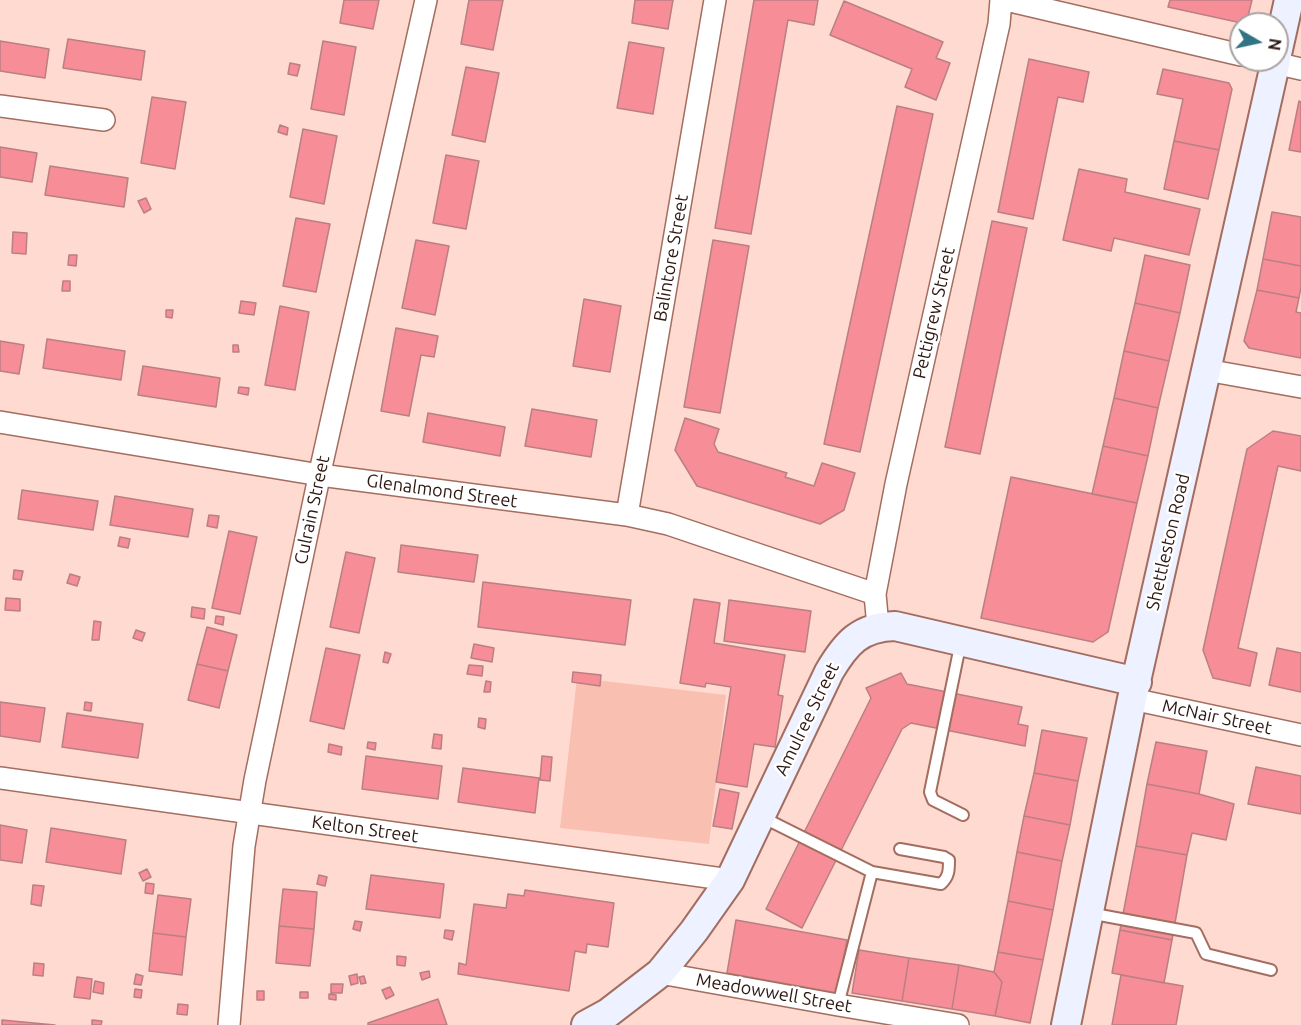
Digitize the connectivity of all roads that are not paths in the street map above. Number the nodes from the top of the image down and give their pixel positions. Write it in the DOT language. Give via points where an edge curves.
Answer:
graph roads {
  1 [pos="426,0"];
  2 [pos="715,0"];
  3 [pos="1001,0"];
  4 [pos="1006,0"];
  5 [pos="1229,52"];
  6 [pos="1275,72"];
  7 [pos="0,106"];
  8 [pos="104,120"];
  9 [pos="1206,370"];
  10 [pos="1301,387"];
  11 [pos="0,422"];
  12 [pos="320,475"];
  13 [pos="627,515"];
  14 [pos="875,594"];
  15 [pos="878,627"];
  16 [pos="961,641"];
  17 [pos="1134,691"];
  18 [pos="1301,735"];
  19 [pos="0,778"];
  20 [pos="249,813"];
  21 [pos="963,814"];
  22 [pos="760,816"];
  23 [pos="900,849"];
  24 [pos="872,872"];
  25 [pos="730,880"];
  26 [pos="1089,912"];
  27 [pos="1272,970"];
  28 [pos="660,973"];
  29 [pos="838,1005"];
  30 [pos="229,1025"];
  31 [pos="586,1025"];
  32 [pos="958,1025"];
  33 [pos="1065,1025"];
  1 -- 12 [label="street, Culrain Street"];
  2 -- 13 [label="street, Balintore Street"];
  3 -- 14 [label="street, Pettigrew Street" via="999,24 905,440"];
  4 -- 5 [label="street"];
  6 -- 9 [label="street, Shettleston Road"];
  7 -- 8 [label="street"];
  9 -- 10 [label="street"];
  9 -- 17 [label="street, Shettleston Road"];
  11 -- 12 [label="street, Glenalmond Street"];
  12 -- 13 [label="street, Glenalmond Street"];
  12 -- 20 [label="street, Culrain Street"];
  13 -- 14 [label="street, Glenalmond Street" via="668,524"];
  14 -- 15 [label="street, Pettigrew Street"];
  15 -- 16 [label="street" via="895,626"];
  15 -- 22 [label="street, Amulree Street" via="862,634 838,656"];
  16 -- 17 [label="street"];
  16 -- 21 [label="lane" via="930,792 933,800"];
  17 -- 18 [label="street, McNair Street"];
  17 -- 26 [label="street, Shettleston Road"];
  19 -- 20 [label="street, Kelton Street"];
  20 -- 25 [label="street, Kelton Street"];
  20 -- 30 [label="street, Culrain Street"];
  22 -- 24 [label="lane"];
  22 -- 25 [label="street, Amulree Street"];
  23 -- 24 [label="lane" via="949,860 947,879 941,884"];
  24 -- 29 [label="lane"];
  25 -- 28 [label="street, Amulree Street"];
  26 -- 27 [label="lane" via="1196,933 1206,954"];
  26 -- 33 [label="street, Shettleston Road"];
  28 -- 29 [label="street, Meadowwell Street"];
  28 -- 31 [label="street, Amulree Street"];
  29 -- 32 [label="street, Meadowwell Street"];
}
